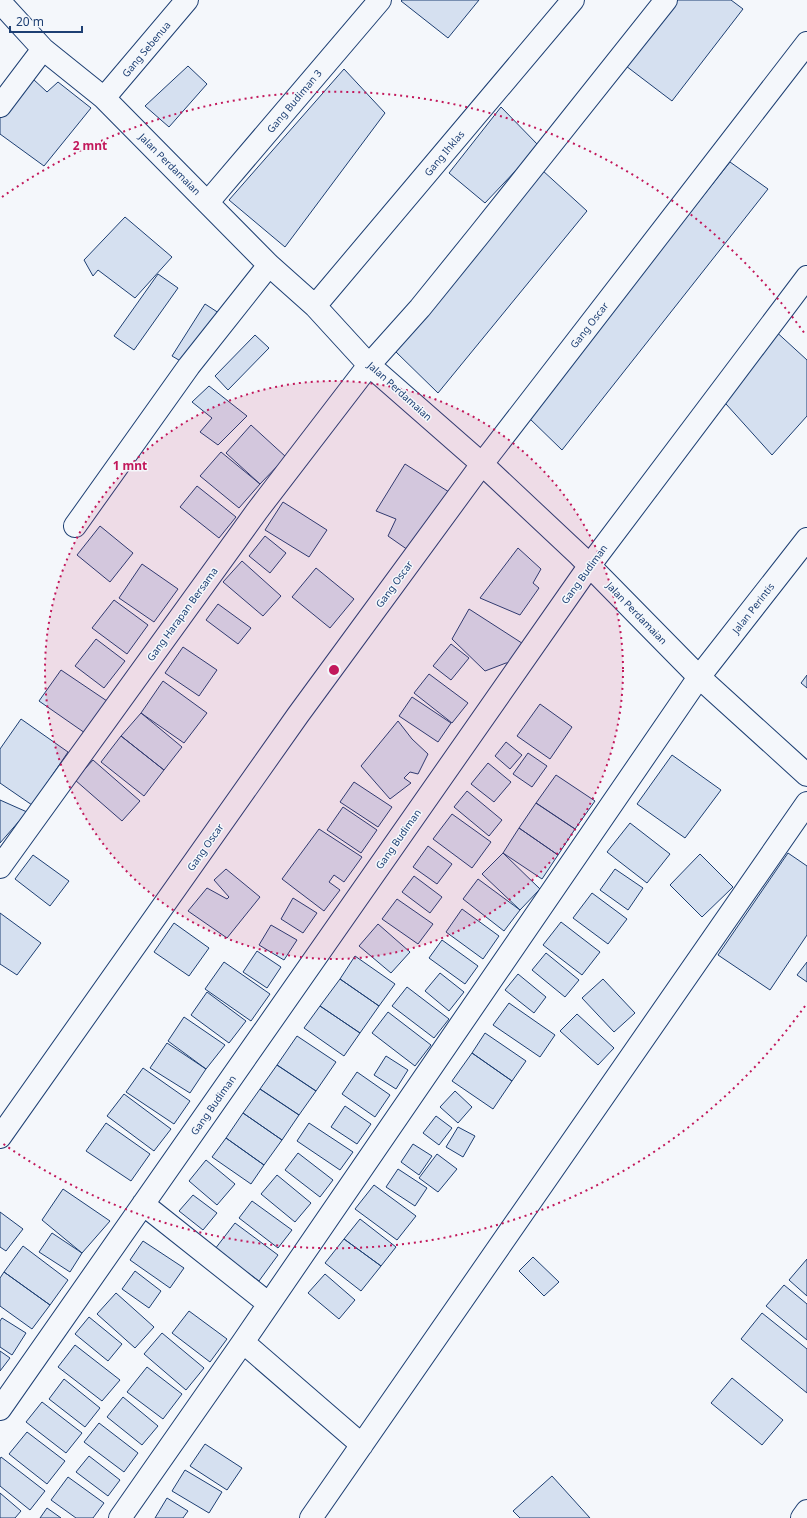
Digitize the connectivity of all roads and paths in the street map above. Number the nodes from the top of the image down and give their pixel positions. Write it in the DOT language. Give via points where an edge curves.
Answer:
graph roads {
  1 [pos="187,0"];
  2 [pos="380,0"];
  3 [pos="573,0"];
  4 [pos="666,0"];
  5 [pos="0,2"];
  6 [pos="807,43"];
  7 [pos="43,49"];
  8 [pos="104,98"];
  9 [pos="0,106"];
  10 [pos="208,202"];
  11 [pos="269,265"];
  12 [pos="807,277"];
  13 [pos="315,306"];
  14 [pos="370,364"];
  15 [pos="482,464"];
  16 [pos="75,526"];
  17 [pos="807,539"];
  18 [pos="590,565"];
  19 [pos="699,677"];
  20 [pos="807,775"];
  21 [pos="807,803"];
  22 [pos="0,867"];
  23 [pos="0,1137"];
  24 [pos="143,1204"];
  25 [pos="269,1304"];
  26 [pos="243,1342"];
  27 [pos="0,1409"];
  28 [pos="362,1445"];
  29 [pos="807,1511"];
  30 [pos="120,1518"];
  31 [pos="311,1518"];
  32 [pos="802,1518"];
  1 -- 8 [label="street, Gang Sebenua"];
  2 -- 10 [label="street, Gang Budiman 3"];
  3 -- 13 [label="street, Gang Ihklas"];
  4 -- 14 [label="street, Gang Harapan Bersama" via="480,235"];
  5 -- 7 [label="street, Jalan Perdamaian"];
  6 -- 15 [label="street, Gang Oscar"];
  7 -- 8 [label="street, Jalan Perdamaian"];
  7 -- 9 [label="street"];
  8 -- 10 [label="street, Jalan Perdamaian"];
  10 -- 11 [label="street, Jalan Perdamaian"];
  11 -- 13 [label="street, Jalan Perdamaian"];
  11 -- 16 [label="street" via="190,366"];
  12 -- 18 [label="street, Gang Budiman"];
  13 -- 14 [label="street, Jalan Perdamaian"];
  14 -- 15 [label="street, Jalan Perdamaian"];
  14 -- 22 [label="street, Gang Harapan Bersama" via="257,511"];
  15 -- 18 [label="street, Jalan Perdamaian"];
  15 -- 23 [label="street, Gang Oscar" via="298,715"];
  17 -- 19 [label="street, Jalan Perintis"];
  18 -- 19 [label="street, Jalan Perdamaian"];
  18 -- 24 [label="street, Gang Budiman"];
  19 -- 20 [label="street, Jalan Perdamaian"];
  19 -- 25 [label="street, Jalan Perintis"];
  21 -- 28 [label="street"];
  24 -- 25 [label="street"];
  24 -- 27 [label="street, Gang Budiman"];
  25 -- 26 [label="street, Jalan Perintis"];
  26 -- 28 [label="street"];
  26 -- 30 [label="street, Jalan Perintis"];
  28 -- 31 [label="street"];
  29 -- 32 [label="street"];
}
